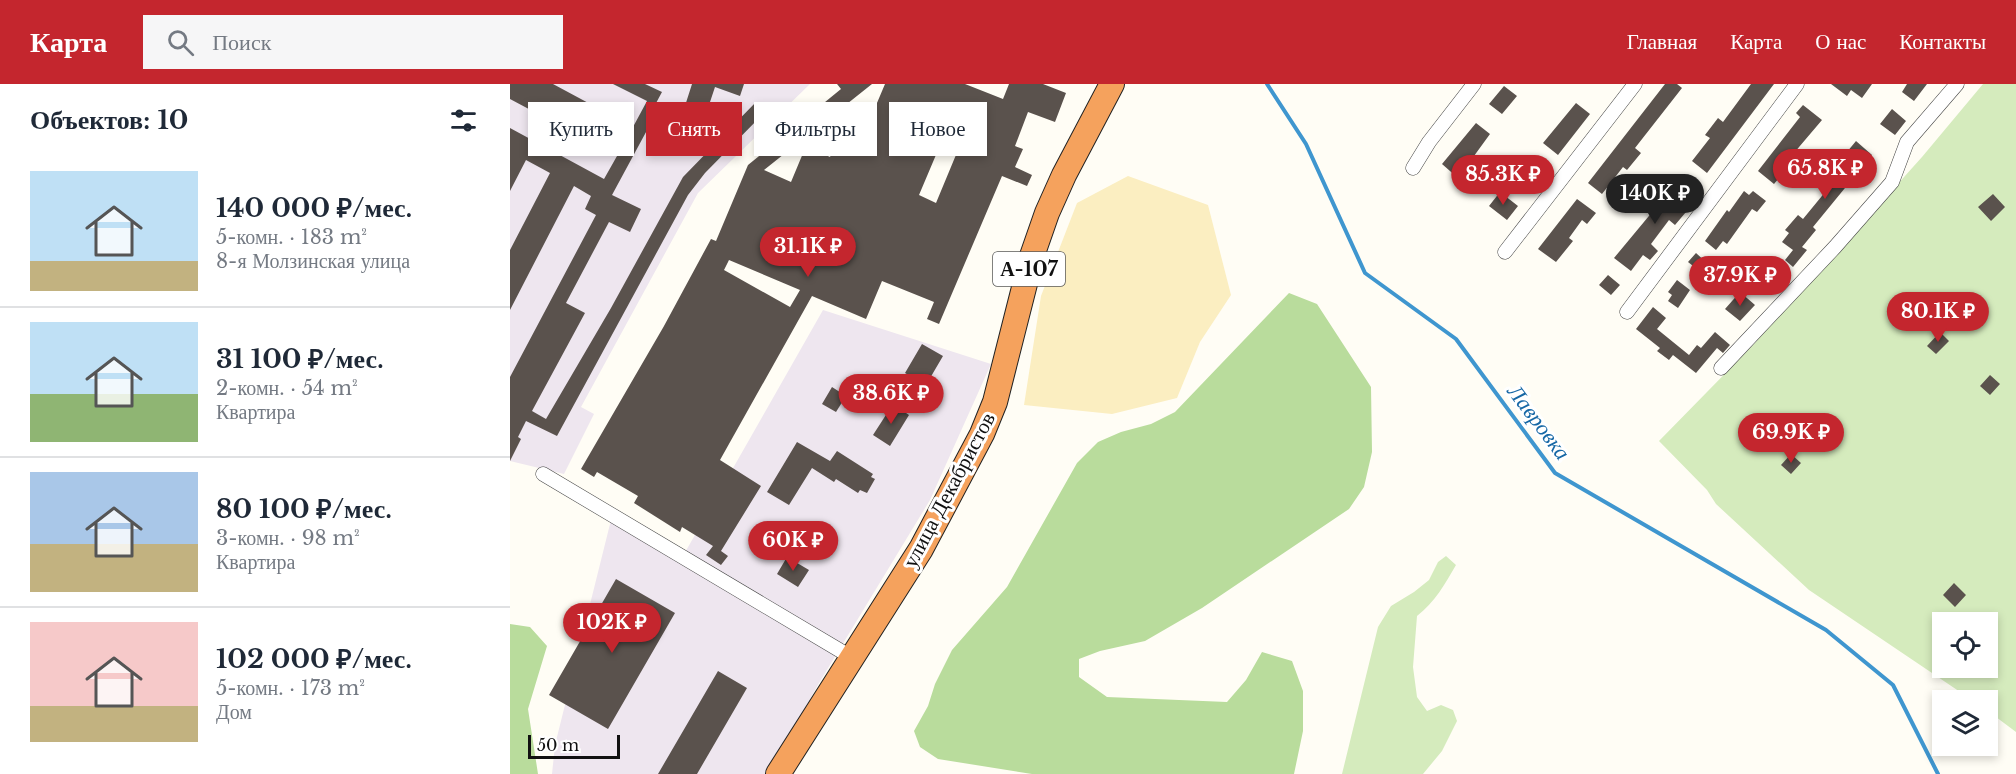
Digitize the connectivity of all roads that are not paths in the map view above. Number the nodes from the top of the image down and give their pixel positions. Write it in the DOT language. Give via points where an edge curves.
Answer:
graph roads {
  1 [pos="1112,84"];
  2 [pos="1474,84"];
  3 [pos="1635,84"];
  4 [pos="1797,84"];
  5 [pos="1957,84"];
  6 [pos="1413,168"];
  7 [pos="1505,252"];
  8 [pos="1627,312"];
  9 [pos="1721,368"];
  10 [pos="543,474"];
  11 [pos="851,657"];
  12 [pos="778,774"];
  1 -- 11 [label="highway, улица Декабристов / А-107" via="1047,213 1032,256 995,402 982,434 921,549"];
  2 -- 6 [label="street"];
  3 -- 7 [label="street"];
  4 -- 8 [label="street"];
  5 -- 9 [label="street" via="1907,142 1892,182"];
  10 -- 11 [label="street"];
  11 -- 12 [label="highway, улица Декабристов / А-107"];
}
